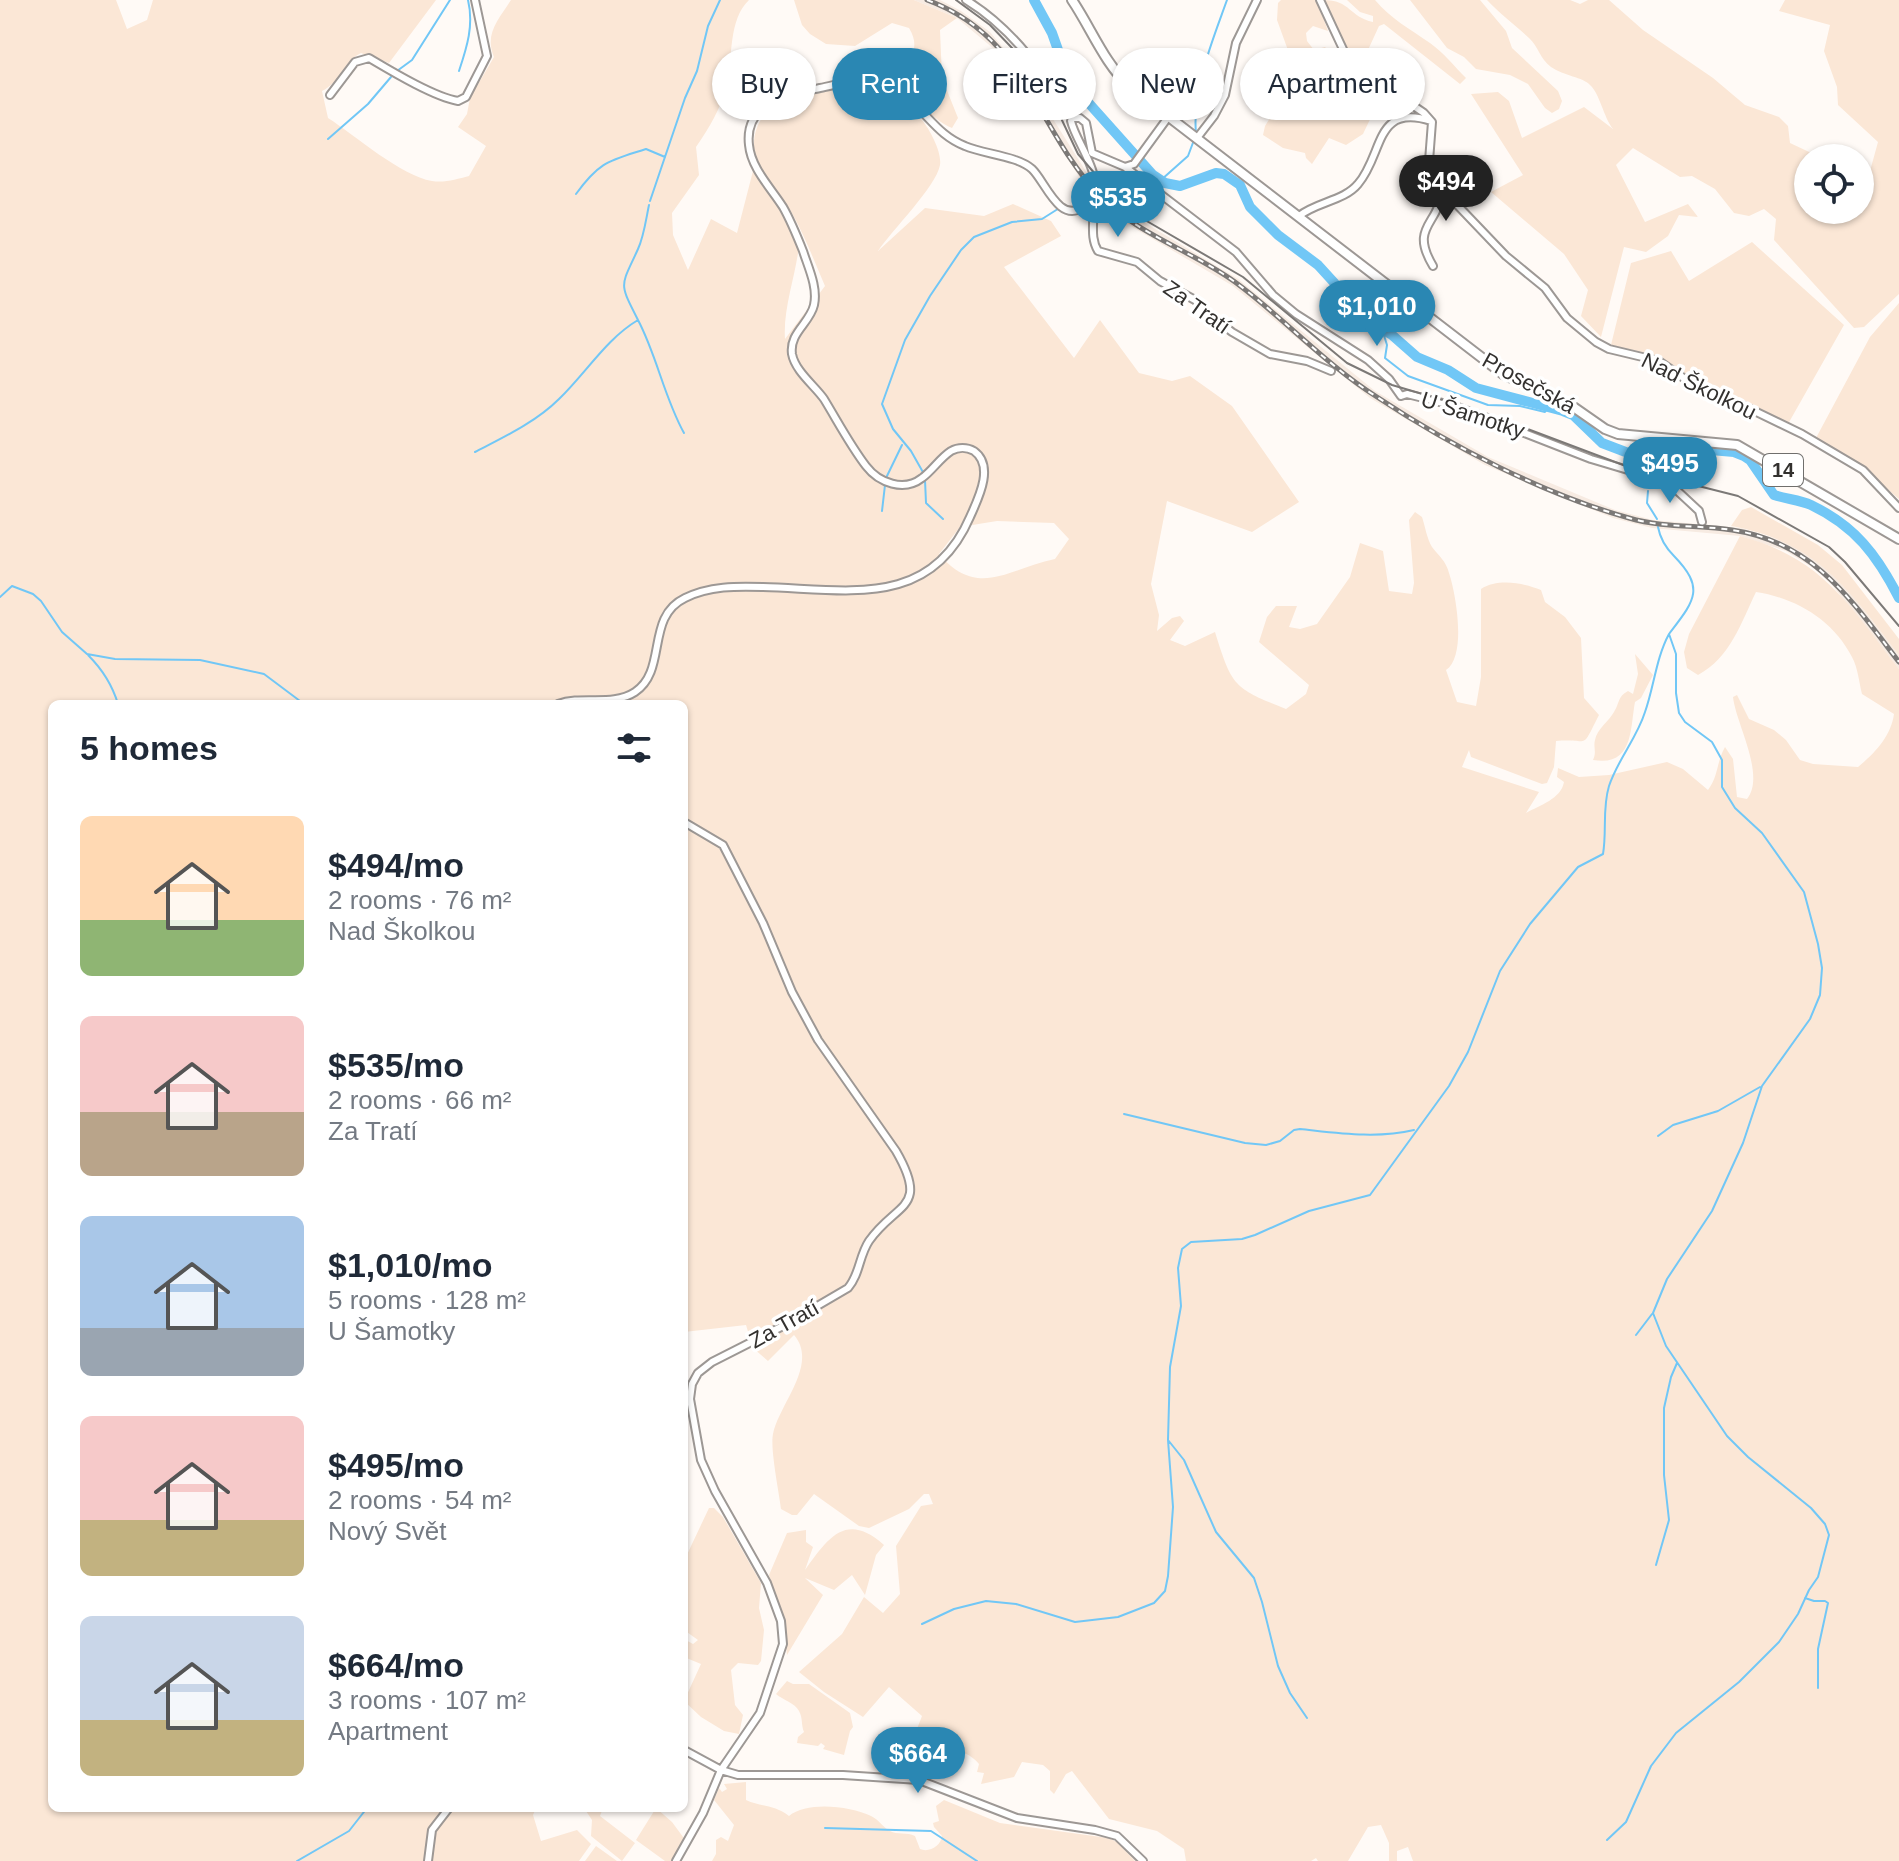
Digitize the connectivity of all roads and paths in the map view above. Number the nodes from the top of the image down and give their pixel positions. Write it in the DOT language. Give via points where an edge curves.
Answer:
graph roads {
  1 [pos="475,0"];
  2 [pos="966,0"];
  3 [pos="1072,0"];
  4 [pos="1257,0"];
  5 [pos="1320,0"];
  6 [pos="1023,48"];
  7 [pos="1112,63"];
  8 [pos="330,95"];
  9 [pos="1071,120"];
  10 [pos="1082,120"];
  11 [pos="1166,120"];
  12 [pos="1174,120"];
  13 [pos="1432,122"];
  14 [pos="1197,138"];
  15 [pos="1125,167"];
  16 [pos="1441,188"];
  17 [pos="1091,199"];
  18 [pos="1299,216"];
  19 [pos="1433,266"];
  20 [pos="1331,371"];
  21 [pos="1658,462"];
  22 [pos="1658,479"];
  23 [pos="1899,508"];
  24 [pos="1702,522"];
  25 [pos="1899,539"];
  26 [pos="576,700"];
  27 [pos="688,824"];
  28 [pos="688,1752"];
  29 [pos="721,1770"];
  30 [pos="446,1812"];
  31 [pos="428,1861"];
  32 [pos="676,1861"];
  33 [pos="1143,1861"];
  1 -- 8 [label="street" via="487,56 466,97 447,99 369,58 355,62"];
  2 -- 6 [label="street, U Šamotky"];
  3 -- 7 [label="main road, Prosečská / 14"];
  4 -- 14 [label="street" via="1236,43 1225,95"];
  5 -- 13 [label="street" via="1349,62"];
  9 -- 17 [label="street, U Šamotky" via="1095,173"];
  10 -- 15 [label="street, U Šamotky" via="1092,153"];
  11 -- 15 [label="street" via="1134,164"];
  12 -- 14 [label="main road, Prosečská / 14"];
  13 -- 16 [label="street, Nad Školkou" via="1429,161"];
  13 -- 18 [label="street" via="1396,119 1383,132 1358,184"];
  14 -- 18 [label="main road, Prosečská / 14"];
  15 -- 22 [label="street, U Šamotky" via="1236,252 1296,314 1375,366 1401,396 1455,406"];
  16 -- 19 [label="street" via="1423,237"];
  16 -- 23 [label="street, Nad Školkou" via="1596,342 1659,361 1698,388 1802,434 1863,470"];
  17 -- 20 [label="street, Za Tratí" via="1098,251 1137,262 1270,354"];
  17 -- 26 [label="street" via="1081,209 1066,210 1032,169 955,141 884,85 849,82 780,97 755,115 749,143 757,167 797,234 815,291 812,312 793,340 794,360 872,474 891,484 919,482 952,450 966,448 977,453 983,465 982,489 956,544 915,578 880,590 727,586 688,596 664,617 650,676 638,689 622,699"];
  18 -- 25 [label="main road, Prosečská / 14" via="1494,368 1572,406 1605,429 1629,436 1737,445"];
  21 -- 22 [label="street"];
  22 -- 24 [label="street, U Šamotky" via="1699,511"];
  27 -- 29 [label="street, Za Tratí" via="723,845 818,1040 888,1138 910,1183 904,1208 870,1239 853,1282 712,1362 698,1373 690,1390 706,1473 758,1564 781,1621 783,1644 760,1713"];
  28 -- 29 [label="street"];
  29 -- 32 [label="street"];
  29 -- 33 [label="street" via="747,1776 919,1780 1007,1815 1117,1836"];
  30 -- 31 [label="street" via="432,1830"];
}
